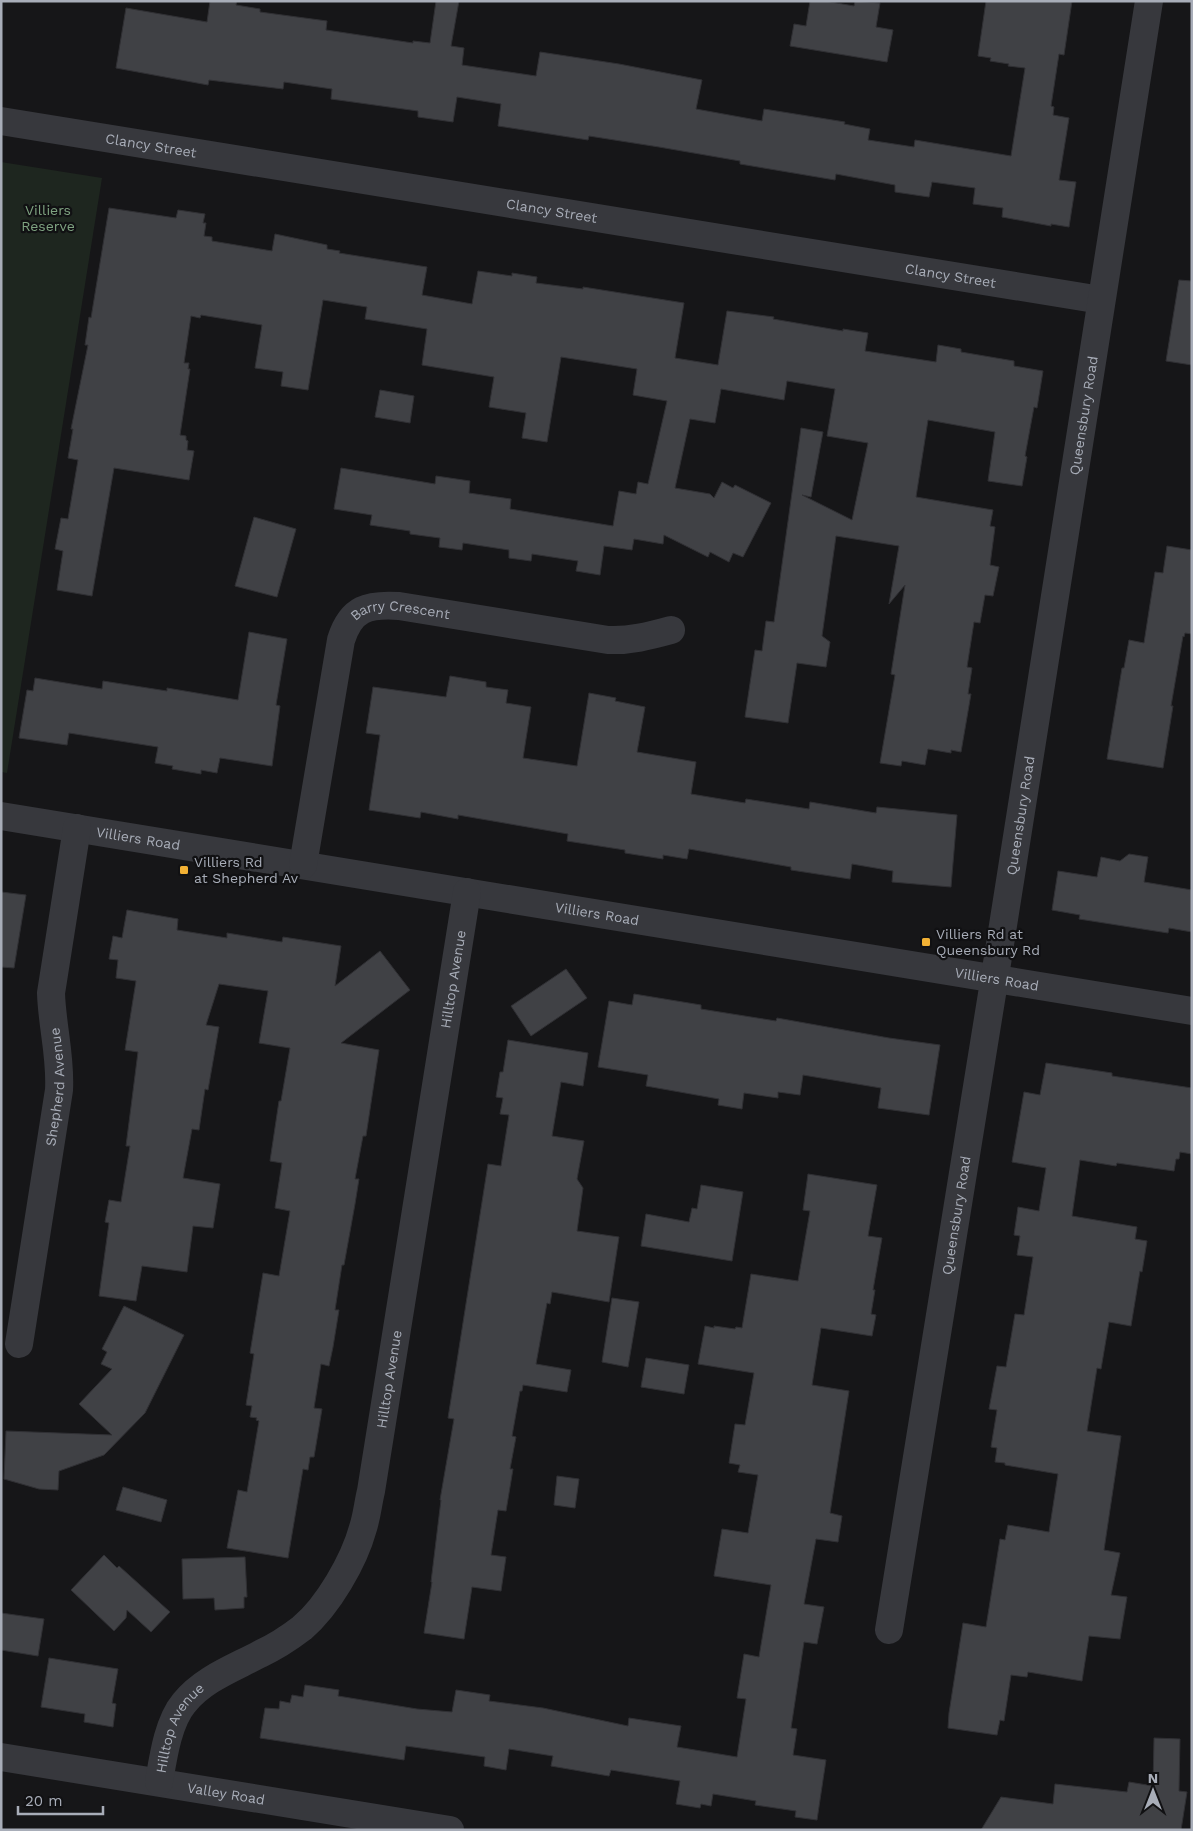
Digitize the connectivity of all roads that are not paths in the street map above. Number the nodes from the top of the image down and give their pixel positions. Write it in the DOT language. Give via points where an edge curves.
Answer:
graph roads {
  1 [pos="1149,1"];
  2 [pos="1,121"];
  3 [pos="1101,300"];
  4 [pos="671,630"];
  5 [pos="1,816"];
  6 [pos="77,828"];
  7 [pos="303,865"];
  8 [pos="467,892"];
  9 [pos="995,978"];
  10 [pos="1192,1011"];
  11 [pos="19,1344"];
  12 [pos="889,1630"];
  13 [pos="1,1757"];
  14 [pos="159,1782"];
  15 [pos="450,1830"];
  1 -- 3 [label="street, Queensbury Road"];
  2 -- 3 [label="street, Clancy Street"];
  3 -- 9 [label="street, Queensbury Road"];
  4 -- 7 [label="street, Barry Crescent" via="643,638 616,640 399,606 367,607 354,615 341,640"];
  5 -- 6 [label="street, Villiers Road"];
  6 -- 7 [label="street, Villiers Road"];
  6 -- 11 [label="street, Shepherd Avenue" via="52,993 59,1090"];
  7 -- 8 [label="street, Villiers Road"];
  8 -- 9 [label="street, Villiers Road"];
  8 -- 14 [label="street, Hilltop Avenue" via="364,1528 341,1579 303,1627 275,1647 200,1687 183,1704 172,1724"];
  9 -- 10 [label="street, Villiers Road"];
  9 -- 12 [label="street, Queensbury Road"];
  13 -- 14 [label="street, Valley Road"];
  14 -- 15 [label="street, Valley Road"];
}
